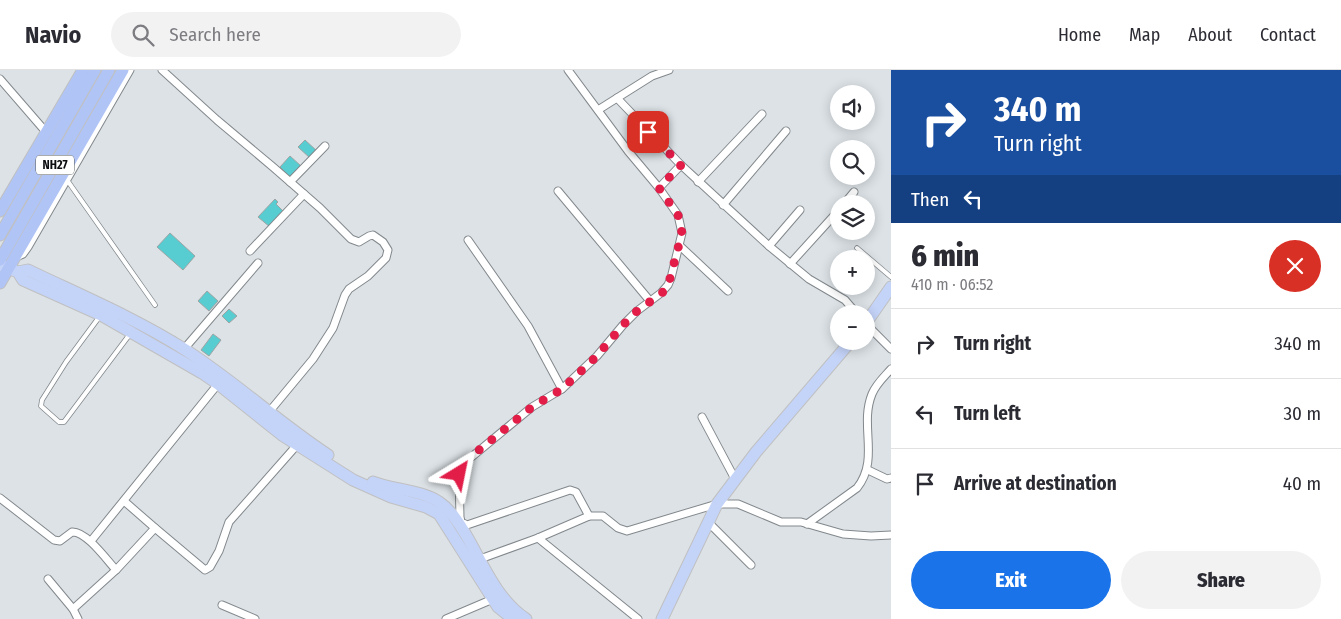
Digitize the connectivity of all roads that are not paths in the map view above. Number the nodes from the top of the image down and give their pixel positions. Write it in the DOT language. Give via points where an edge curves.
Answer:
graph roads {
  1 [pos="83,70"];
  2 [pos="94,70"];
  3 [pos="109,70"];
  4 [pos="123,70"];
  5 [pos="130,70"];
  6 [pos="162,70"];
  7 [pos="568,70"];
  8 [pos="669,70"];
  9 [pos="0,79"];
  10 [pos="617,98"];
  11 [pos="598,110"];
  12 [pos="762,114"];
  13 [pos="786,131"];
  14 [pos="46,132"];
  15 [pos="325,146"];
  16 [pos="681,165"];
  17 [pos="66,180"];
  18 [pos="290,182"];
  19 [pos="698,182"];
  20 [pos="659,188"];
  21 [pos="558,191"];
  22 [pos="854,192"];
  23 [pos="304,194"];
  24 [pos="852,195"];
  25 [pos="723,205"];
  26 [pos="800,210"];
  27 [pos="0,211"];
  28 [pos="830,220"];
  29 [pos="0,235"];
  30 [pos="468,240"];
  31 [pos="680,246"];
  32 [pos="769,246"];
  33 [pos="857,248"];
  34 [pos="250,251"];
  35 [pos="258,263"];
  36 [pos="8,264"];
  37 [pos="790,264"];
  38 [pos="891,277"];
  39 [pos="0,283"];
  40 [pos="891,287"];
  41 [pos="728,291"];
  42 [pos="650,301"];
  43 [pos="155,305"];
  44 [pos="849,305"];
  45 [pos="875,311"];
  46 [pos="101,315"];
  47 [pos="132,332"];
  48 [pos="875,333"];
  49 [pos="184,349"];
  50 [pos="891,349"];
  51 [pos="843,350"];
  52 [pos="891,369"];
  53 [pos="218,384"];
  54 [pos="562,389"];
  55 [pos="269,412"];
  56 [pos="702,417"];
  57 [pos="298,445"];
  58 [pos="868,470"];
  59 [pos="891,478"];
  60 [pos="734,479"];
  61 [pos="0,498"];
  62 [pos="124,501"];
  63 [pos="717,504"];
  64 [pos="589,516"];
  65 [pos="708,522"];
  66 [pos="808,524"];
  67 [pos="155,528"];
  68 [pos="891,535"];
  69 [pos="538,538"];
  70 [pos="91,542"];
  71 [pos="480,559"];
  72 [pos="751,565"];
  73 [pos="116,570"];
  74 [pos="48,579"];
  75 [pos="493,599"];
  76 [pos="222,605"];
  77 [pos="74,616"];
  78 [pos="255,619"];
  79 [pos="446,619"];
  80 [pos="513,619"];
  81 [pos="526,619"];
  82 [pos="638,619"];
  83 [pos="662,619"];
  1 -- 14 [label="highway"];
  2 -- 29 [label="highway, NH27"];
  3 -- 36 [label="highway, NH27"];
  4 -- 36 [label="highway"];
  5 -- 17 [label="street"];
  6 -- 18 [label="street"];
  7 -- 11 [label="street"];
  8 -- 10 [label="street" via="652,76"];
  9 -- 14 [label="street"];
  10 -- 11 [label="street"];
  10 -- 16 [label="street"];
  11 -- 20 [label="street"];
  12 -- 19 [label="street"];
  13 -- 25 [label="street"];
  14 -- 27 [label="highway"];
  15 -- 18 [label="street"];
  16 -- 19 [label="street"];
  16 -- 20 [label="street"];
  17 -- 36 [label="street" via="28,247"];
  17 -- 43 [label="lane"];
  18 -- 23 [label="street"];
  19 -- 25 [label="street"];
  20 -- 31 [label="street" via="678,215 682,233"];
  21 -- 42 [label="street"];
  22 -- 24 [label="street"];
  23 -- 34 [label="street"];
  23 -- 55 [label="street" via="354,242 373,235 387,246 389,252 368,276 349,289 333,328 301,375"];
  25 -- 32 [label="street"];
  26 -- 32 [label="street"];
  28 -- 37 [label="street"];
  30 -- 54 [label="street" via="528,326"];
  31 -- 41 [label="street"];
  31 -- 42 [label="street" via="668,286"];
  32 -- 37 [label="street"];
  33 -- 38 [label="lane"];
  35 -- 49 [label="street"];
  36 -- 39 [label="highway"];
  36 -- 46 [label="main road" via="23,280"];
  36 -- 49 [label="main road" via="87,298"];
  37 -- 44 [label="street"];
  40 -- 45 [label="main road"];
  42 -- 54 [label="street"];
  46 -- 47 [label="main road"];
  46 -- 47 [label="lane" via="42,400 41,406 60,422 64,422 72,412"];
  47 -- 53 [label="main road"];
  48 -- 50 [label="street"];
  49 -- 55 [label="main road"];
  51 -- 60 [label="main road"];
  52 -- 58 [label="street" via="877,385 869,406"];
  53 -- 57 [label="main road"];
  53 -- 62 [label="street"];
  54 -- 64 [label="street" via="532,407 463,464 459,474 461,522 467,525 570,490 576,492"];
  55 -- 71 [label="main road" via="370,481 440,502 458,523"];
  56 -- 60 [label="street"];
  57 -- 67 [label="street" via="229,522 219,551 208,569 202,568"];
  57 -- 75 [label="main road" via="353,480 391,498 426,507 439,514"];
  58 -- 59 [label="street"];
  58 -- 66 [label="street" via="857,488"];
  60 -- 63 [label="main road"];
  61 -- 70 [label="street" via="54,540 74,531"];
  62 -- 67 [label="street"];
  62 -- 70 [label="street"];
  63 -- 64 [label="street" via="627,530 618,528 603,516"];
  63 -- 65 [label="main road"];
  63 -- 66 [label="street" via="738,504 781,522"];
  64 -- 69 [label="street"];
  65 -- 72 [label="street"];
  65 -- 83 [label="main road"];
  66 -- 68 [label="street" via="843,534"];
  67 -- 73 [label="street"];
  69 -- 71 [label="street"];
  69 -- 82 [label="street"];
  70 -- 73 [label="street"];
  71 -- 81 [label="main road" via="500,595"];
  73 -- 77 [label="street"];
  74 -- 77 [label="street"];
  75 -- 79 [label="street"];
  75 -- 80 [label="main road"];
  76 -- 78 [label="street"];
}
